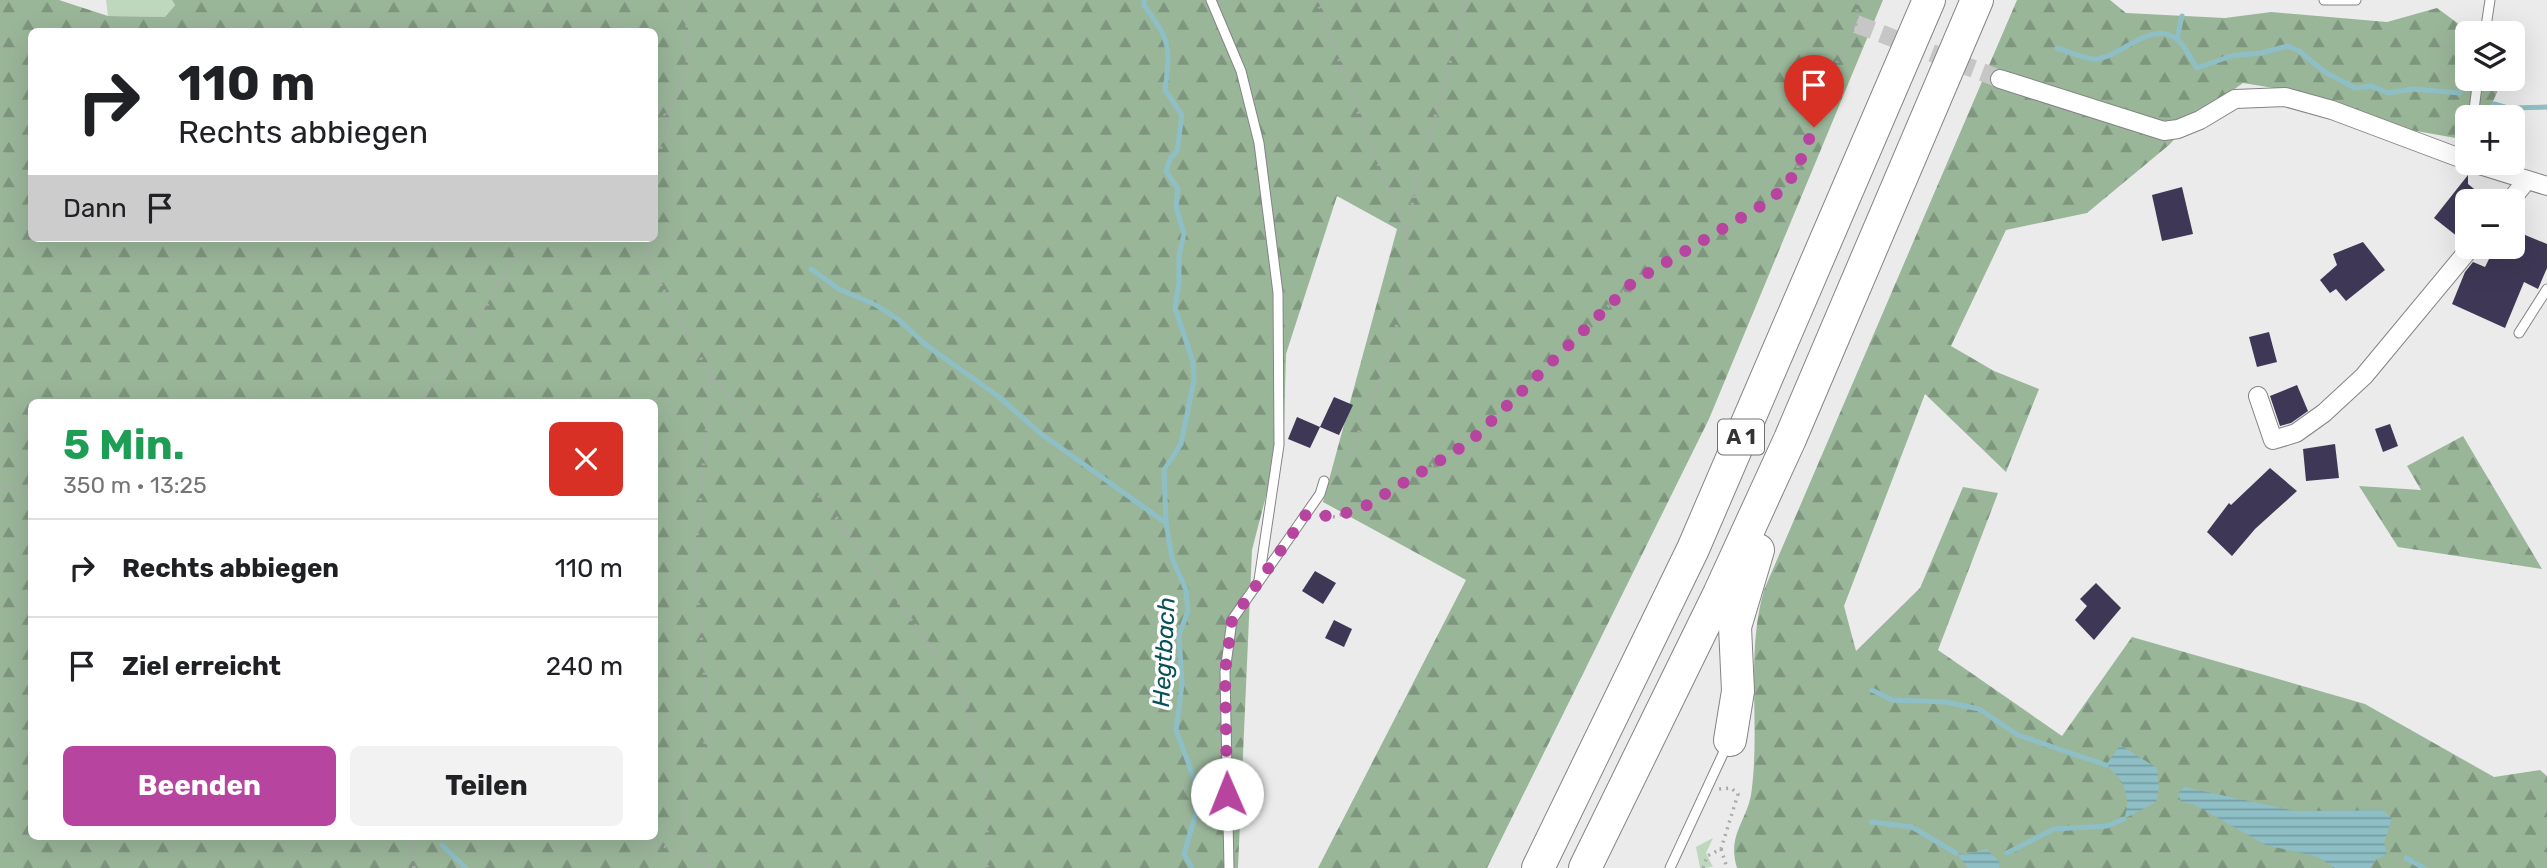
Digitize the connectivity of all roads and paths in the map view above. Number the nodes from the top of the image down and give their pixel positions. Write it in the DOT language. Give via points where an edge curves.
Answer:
graph roads {
  1 [pos="681,0"];
  2 [pos="1211,0"];
  3 [pos="1317,0"];
  4 [pos="1465,0"];
  5 [pos="1857,0"];
  6 [pos="1929,0"];
  7 [pos="1977,0"];
  8 [pos="2325,0"];
  9 [pos="2356,0"];
  10 [pos="2490,0"];
  11 [pos="2487,21"];
  12 [pos="2000,79"];
  13 [pos="658,108"];
  14 [pos="667,117"];
  15 [pos="2455,156"];
  16 [pos="658,163"];
  17 [pos="2511,175"];
  18 [pos="2527,180"];
  19 [pos="2547,186"];
  20 [pos="2520,189"];
  21 [pos="1406,233"];
  22 [pos="523,242"];
  23 [pos="647,242"];
  24 [pos="2461,259"];
  25 [pos="2547,289"];
  26 [pos="2519,333"];
  27 [pos="711,377"];
  28 [pos="2258,396"];
  29 [pos="420,399"];
  30 [pos="1790,439"];
  31 [pos="1349,457"];
  32 [pos="1325,481"];
  33 [pos="0,488"];
  34 [pos="28,488"];
  35 [pos="1307,513"];
  36 [pos="1259,580"];
  37 [pos="1730,740"];
  38 [pos="1707,790"];
  39 [pos="413,840"];
  40 [pos="648,840"];
  41 [pos="1721,849"];
  42 [pos="703,861"];
  43 [pos="414,868"];
  44 [pos="708,868"];
  45 [pos="987,868"];
  46 [pos="1229,868"];
  47 [pos="1538,868"];
  48 [pos="1585,868"];
  49 [pos="1670,868"];
  50 [pos="1703,868"];
  51 [pos="1727,868"];
  1 -- 14 [label="path" via="687,20 687,68"];
  2 -- 36 [label="lane" via="1241,71 1259,143 1278,292 1279,445"];
  3 -- 21 [label="path"];
  4 -- 21 [label="path"];
  5 -- 35 [label="path" via="1856,24 1795,174 1771,200 1633,282 1470,442 1367,505 1335,517"];
  6 -- 47 [label="highway, A 1" via="1693,550"];
  7 -- 30 [label="highway, A 1"];
  8 -- 9 [label="lane"];
  10 -- 11 [label="lane"];
  12 -- 15 [label="street" via="2164,131 2200,120 2235,99 2285,97"];
  13 -- 14 [label="path"];
  14 -- 16 [label="path"];
  17 -- 18 [label="street"];
  18 -- 19 [label="street"];
  18 -- 20 [label="street"];
  21 -- 31 [label="path" via="1407,291 1383,372"];
  22 -- 29 [label="path" via="467,342"];
  23 -- 27 [label="path" via="650,265"];
  24 -- 28 [label="street" via="2364,376 2296,433 2273,440"];
  25 -- 26 [label="lane"];
  27 -- 42 [label="path" via="695,561 709,730 681,816"];
  27 -- 45 [label="path" via="790,461 850,535 963,692 981,759"];
  30 -- 37 [label="highway" via="1735,627 1738,691"];
  30 -- 48 [label="highway, A 1"];
  32 -- 35 [label="lane"];
  33 -- 34 [label="path"];
  35 -- 36 [label="lane"];
  36 -- 46 [label="lane" via="1232,620 1225,672"];
  37 -- 38 [label="lane"];
  38 -- 41 [label="path" via="1731,788 1738,794"];
  38 -- 49 [label="lane"];
  39 -- 43 [label="path"];
  40 -- 42 [label="path"];
  41 -- 50 [label="path" via="1707,856"];
  41 -- 51 [label="path"];
  42 -- 44 [label="path"];
}
